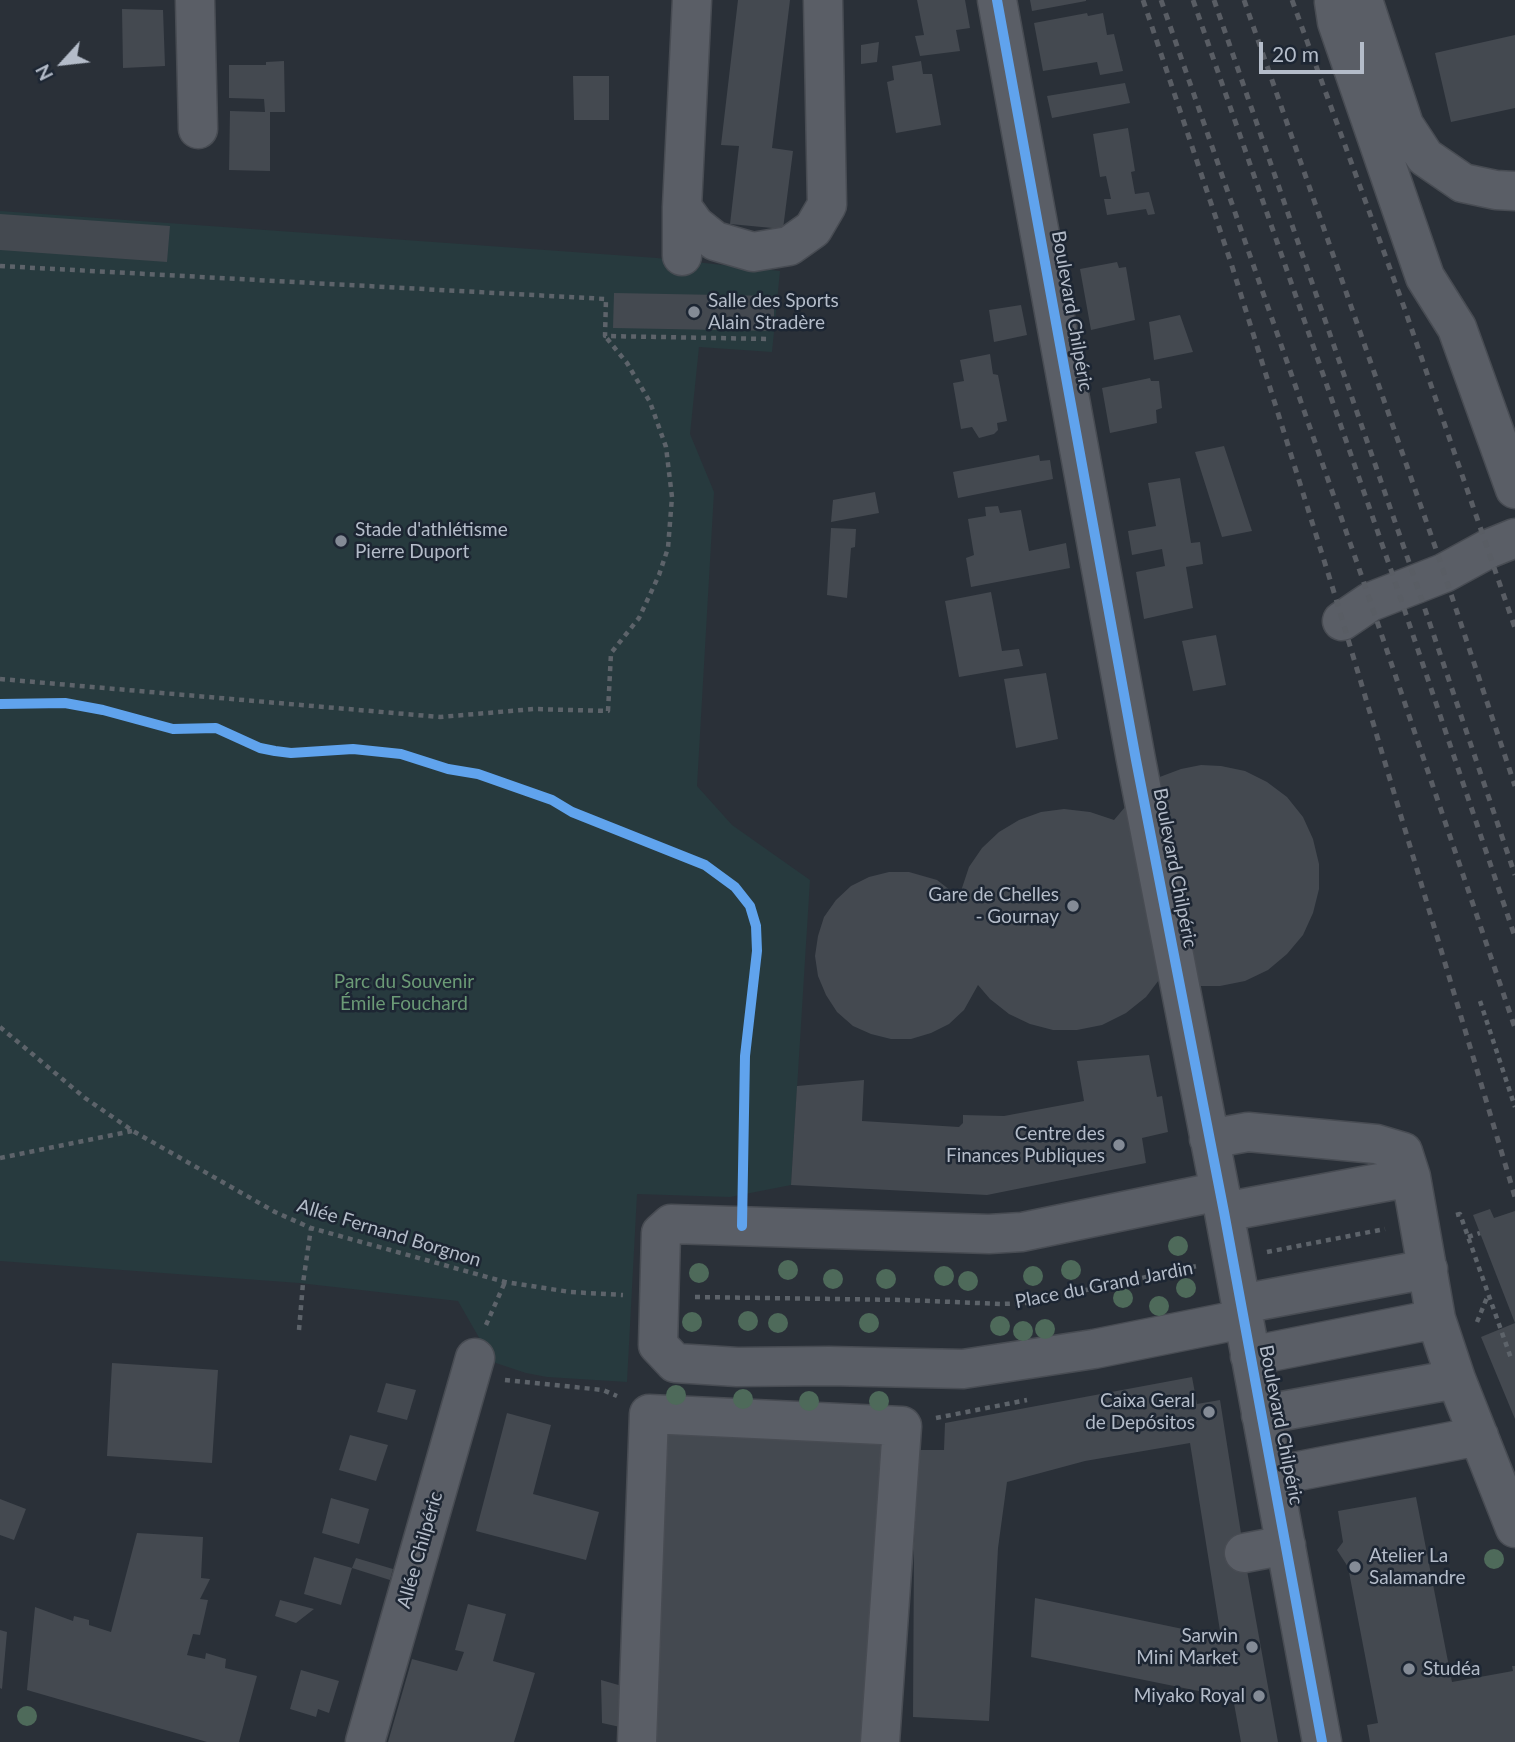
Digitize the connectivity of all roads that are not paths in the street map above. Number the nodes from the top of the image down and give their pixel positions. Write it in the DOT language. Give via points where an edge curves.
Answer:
graph roads {
  1 [pos="195,0"];
  2 [pos="692,0"];
  3 [pos="823,0"];
  4 [pos="997,0"];
  5 [pos="1337,0"];
  6 [pos="1363,0"];
  7 [pos="198,129"];
  8 [pos="1515,191"];
  9 [pos="682,207"];
  10 [pos="682,256"];
  11 [pos="1515,489"];
  12 [pos="1515,538"];
  13 [pos="1342,621"];
  14 [pos="1209,1139"];
  15 [pos="1411,1177"];
  16 [pos="1222,1201"];
  17 [pos="1428,1269"];
  18 [pos="1242,1311"];
  19 [pos="1436,1320"];
  20 [pos="1250,1356"];
  21 [pos="487,1369"];
  22 [pos="1455,1379"];
  23 [pos="1261,1415"];
  24 [pos="1479,1436"];
  25 [pos="1273,1476"];
  26 [pos="1515,1528"];
  27 [pos="1286,1545"];
  28 [pos="1244,1553"];
  29 [pos="365,1742"];
  30 [pos="637,1742"];
  31 [pos="880,1742"];
  32 [pos="1322,1742"];
  1 -- 7 [label="street"];
  2 -- 9 [label="street"];
  3 -- 9 [label="street" via="827,205 813,229 789,246 753,252 715,241"];
  4 -- 14 [label="street, Boulevard Chilpéric"];
  5 -- 11 [label="street" via="1337,22 1425,277 1457,328"];
  6 -- 8 [label="street" via="1404,125 1425,157 1463,183"];
  9 -- 10 [label="street"];
  12 -- 13 [label="street" via="1370,602"];
  14 -- 15 [label="street" via="1248,1132 1376,1144 1404,1152"];
  14 -- 16 [label="street, Boulevard Chilpéric"];
  15 -- 16 [label="street"];
  15 -- 17 [label="street"];
  16 -- 18 [label="street, Boulevard Chilpéric"];
  16 -- 18 [label="street" via="989,1234 671,1224 661,1233 658,1345 675,1363 962,1369 1094,1349"];
  17 -- 18 [label="street"];
  17 -- 19 [label="street"];
  18 -- 20 [label="street, Boulevard Chilpéric"];
  19 -- 20 [label="street"];
  19 -- 22 [label="street"];
  20 -- 23 [label="street, Boulevard Chilpéric"];
  21 -- 29 [label="street, Allée Chilpéric"];
  22 -- 23 [label="street"];
  22 -- 24 [label="street"];
  23 -- 25 [label="street, Boulevard Chilpéric"];
  24 -- 25 [label="street"];
  24 -- 26 [label="street"];
  25 -- 27 [label="street, Boulevard Chilpéric"];
  27 -- 28 [label="street"];
  27 -- 32 [label="street, Boulevard Chilpéric"];
  30 -- 31 [label="street" via="649,1414 902,1426"];
}
